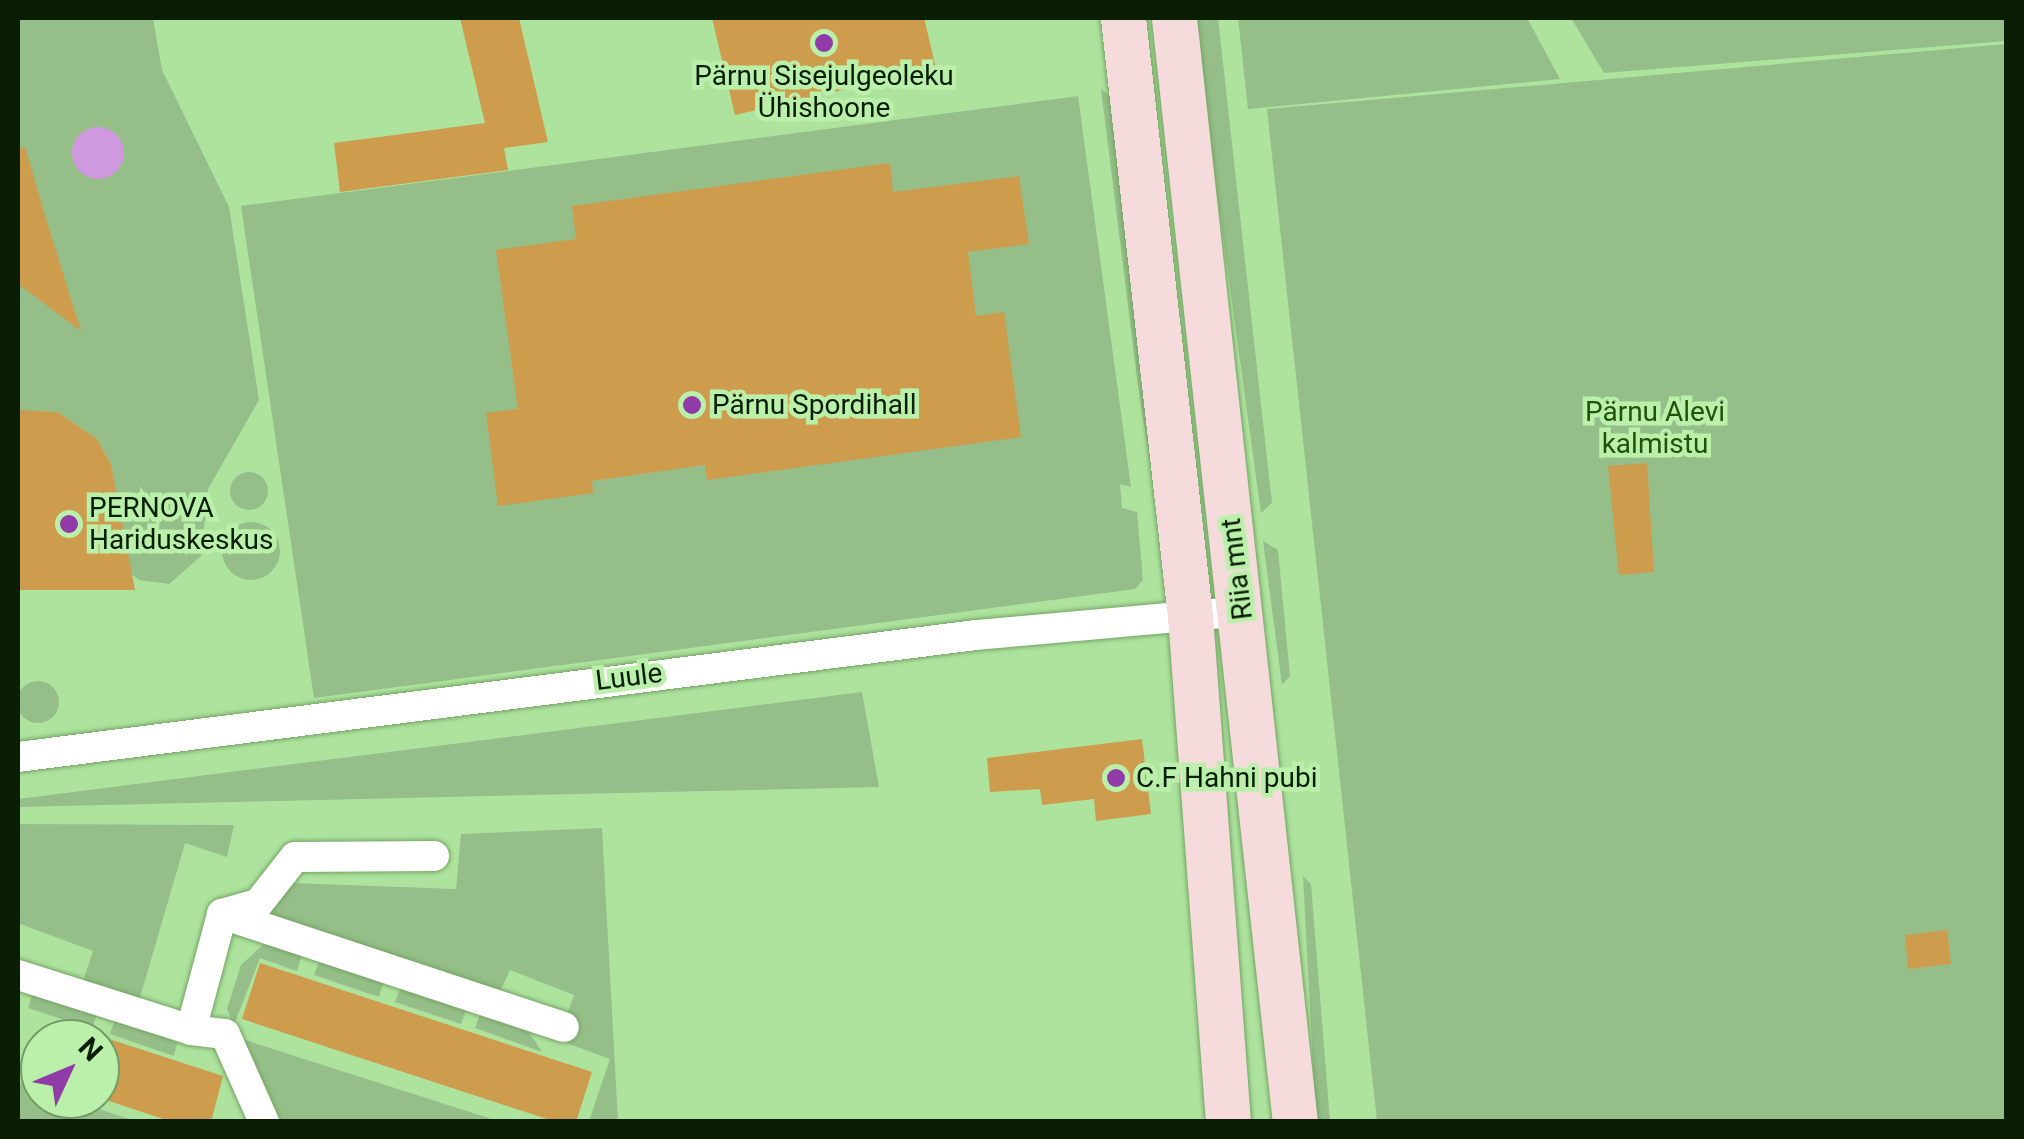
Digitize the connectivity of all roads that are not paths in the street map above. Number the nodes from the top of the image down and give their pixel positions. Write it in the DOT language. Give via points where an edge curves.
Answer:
graph roads {
  1 [pos="1123,18"];
  2 [pos="1174,18"];
  3 [pos="1242,612"];
  4 [pos="1190,616"];
  5 [pos="18,757"];
  6 [pos="434,856"];
  7 [pos="222,914"];
  8 [pos="18,975"];
  9 [pos="564,1028"];
  10 [pos="191,1030"];
  11 [pos="264,1122"];
  12 [pos="1228,1122"];
  13 [pos="1295,1122"];
  1 -- 4 [label="main road, Riia mnt"];
  2 -- 3 [label="main road, Riia mnt"];
  3 -- 4 [label="street, Luule"];
  3 -- 13 [label="main road, Riia mnt"];
  4 -- 5 [label="street, Luule" via="976,635"];
  4 -- 12 [label="main road, Riia mnt"];
  6 -- 7 [label="street" via="295,857 258,904"];
  7 -- 9 [label="street"];
  7 -- 10 [label="street"];
  8 -- 10 [label="street"];
  10 -- 11 [label="street" via="225,1034"];
}
